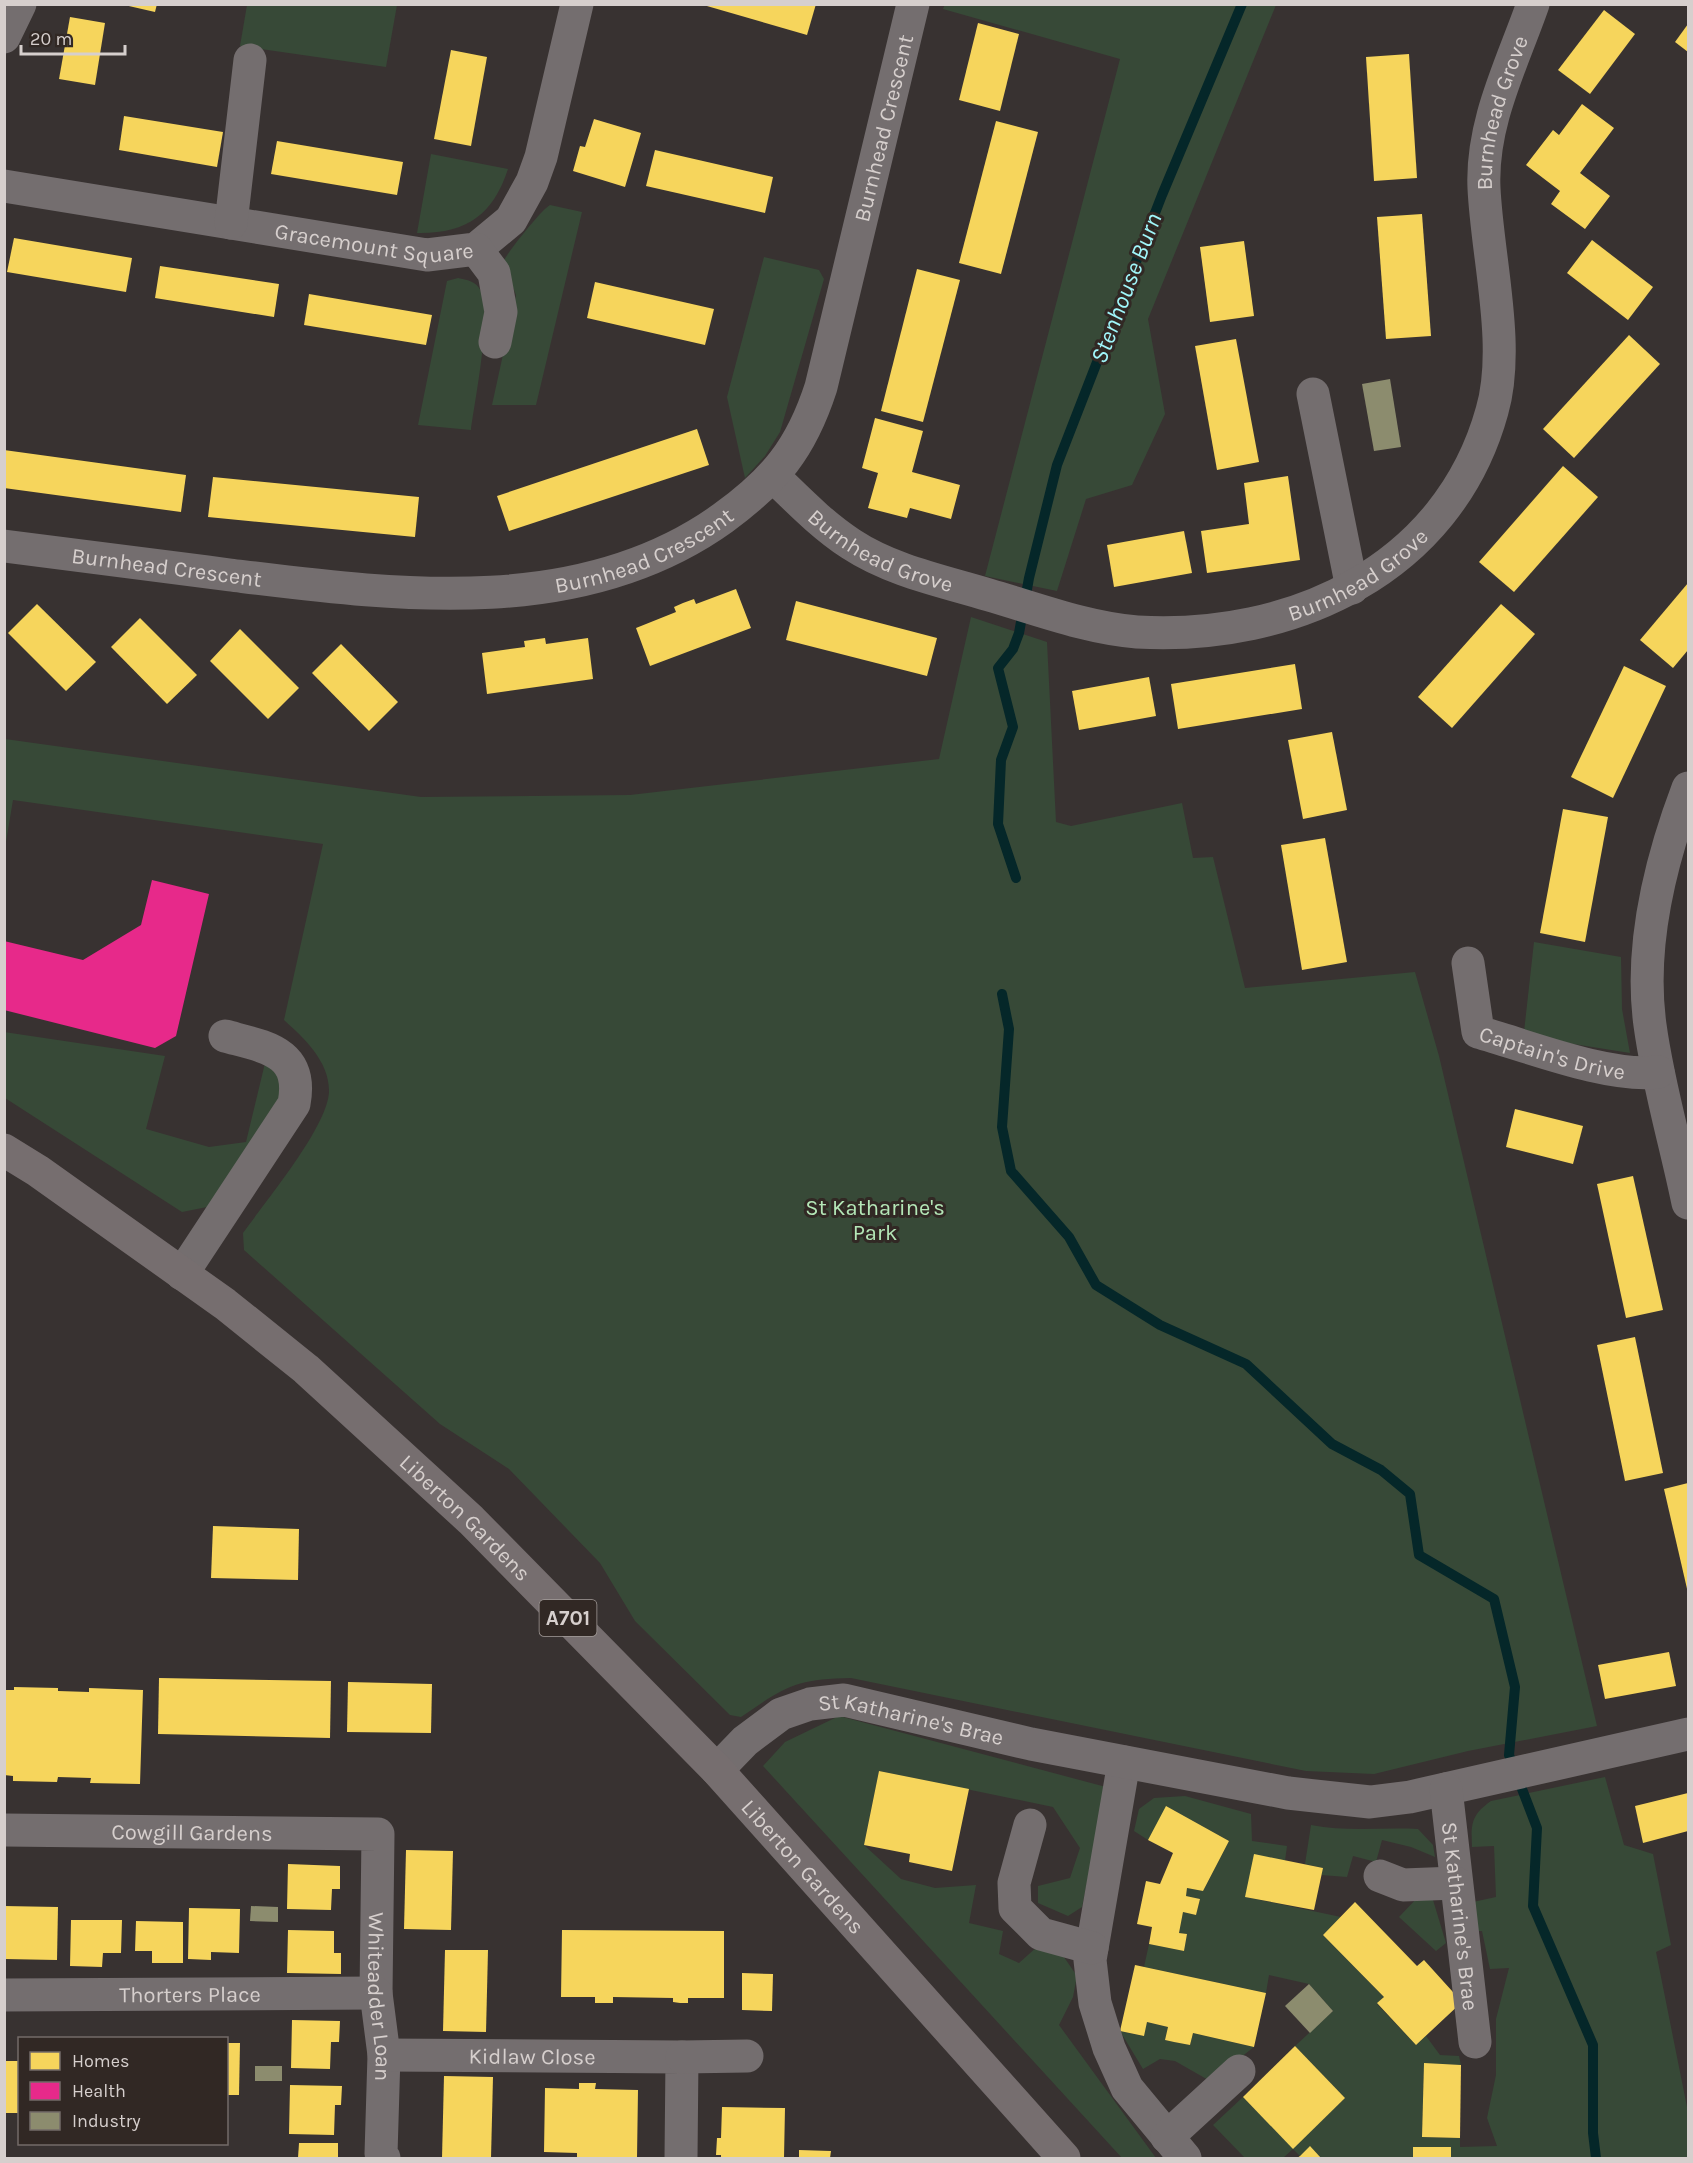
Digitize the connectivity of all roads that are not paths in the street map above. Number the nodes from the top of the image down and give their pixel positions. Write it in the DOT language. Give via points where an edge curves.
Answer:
graph roads {
  1 [pos="20,4"];
  2 [pos="577,4"];
  3 [pos="913,4"];
  4 [pos="1533,4"];
  5 [pos="4,37"];
  6 [pos="250,60"];
  7 [pos="4,186"];
  8 [pos="231,223"];
  9 [pos="476,249"];
  10 [pos="495,342"];
  11 [pos="1313,394"];
  12 [pos="774,477"];
  13 [pos="4,546"];
  14 [pos="1352,588"];
  15 [pos="1689,788"];
  16 [pos="1468,963"];
  17 [pos="225,1036"];
  18 [pos="1658,1072"];
  19 [pos="4,1150"];
  20 [pos="1685,1168"];
  21 [pos="1689,1203"];
  22 [pos="182,1274"];
  23 [pos="1689,1734"];
  24 [pos="1124,1762"];
  25 [pos="717,1770"];
  26 [pos="1446,1789"];
  27 [pos="1030,1825"];
  28 [pos="4,1830"];
  29 [pos="378,1834"];
  30 [pos="1380,1876"];
  31 [pos="1456,1884"];
  32 [pos="1092,1948"];
  33 [pos="376,1993"];
  34 [pos="4,1995"];
  35 [pos="1475,2042"];
  36 [pos="384,2055"];
  37 [pos="747,2056"];
  38 [pos="682,2057"];
  39 [pos="1239,2071"];
  40 [pos="1176,2147"];
  41 [pos="1058,2156"];
  42 [pos="384,2158"];
  43 [pos="681,2158"];
  1 -- 5 [label="street"];
  2 -- 9 [label="street, Gracemount Square" via="532,182 511,220"];
  3 -- 12 [label="street, Burnhead Crescent" via="821,387 810,420"];
  4 -- 14 [label="street, Burnhead Grove" via="1493,114 1486,154 1484,187 1497,319 1493,409 1460,486 1432,527"];
  6 -- 8 [label="street"];
  7 -- 8 [label="street, Gracemount Square"];
  8 -- 9 [label="street, Gracemount Square" via="427,255"];
  9 -- 10 [label="street" via="494,273 501,312"];
  11 -- 14 [label="street"];
  12 -- 13 [label="street, Burnhead Crescent" via="713,526 645,563 614,574 535,589 352,590"];
  12 -- 14 [label="street, Burnhead Grove" via="815,516 879,560 1103,627 1168,632 1248,625 1284,617"];
  15 -- 18 [label="street" via="1672,830 1651,932 1647,983"];
  16 -- 18 [label="street, Captain's Drive" via="1478,1032 1631,1073"];
  17 -- 22 [label="street" via="273,1049 286,1058 297,1090 294,1104"];
  18 -- 20 [label="street"];
  19 -- 22 [label="main road, Liberton Gardens / A701"];
  20 -- 21 [label="street"];
  22 -- 25 [label="main road, Liberton Gardens / A701" via="288,1355 471,1520"];
  23 -- 26 [label="street, St Katharine's Brae"];
  24 -- 25 [label="street, St Katharine's Brae" via="844,1700 810,1704 781,1714 745,1741"];
  24 -- 26 [label="street, St Katharine's Brae" via="1329,1799 1370,1802"];
  24 -- 32 [label="street"];
  25 -- 41 [label="main road, Liberton Gardens / A701"];
  26 -- 31 [label="street, St Katharine's Brae"];
  27 -- 32 [label="street" via="1014,1883 1015,1908 1041,1934"];
  28 -- 29 [label="street, Cowgill Gardens"];
  29 -- 33 [label="street, Whiteadder Loan"];
  30 -- 31 [label="street" via="1403,1884"];
  31 -- 35 [label="street, St Katharine's Brae"];
  32 -- 40 [label="street" via="1095,2003 1109,2048 1127,2088"];
  33 -- 34 [label="street, Thorters Place"];
  33 -- 36 [label="street, Whiteadder Loan"];
  36 -- 38 [label="street, Kidlaw Close"];
  36 -- 42 [label="street, Whiteadder Loan"];
  37 -- 38 [label="street, Kidlaw Close"];
  38 -- 43 [label="street"];
  39 -- 40 [label="street"];
}
